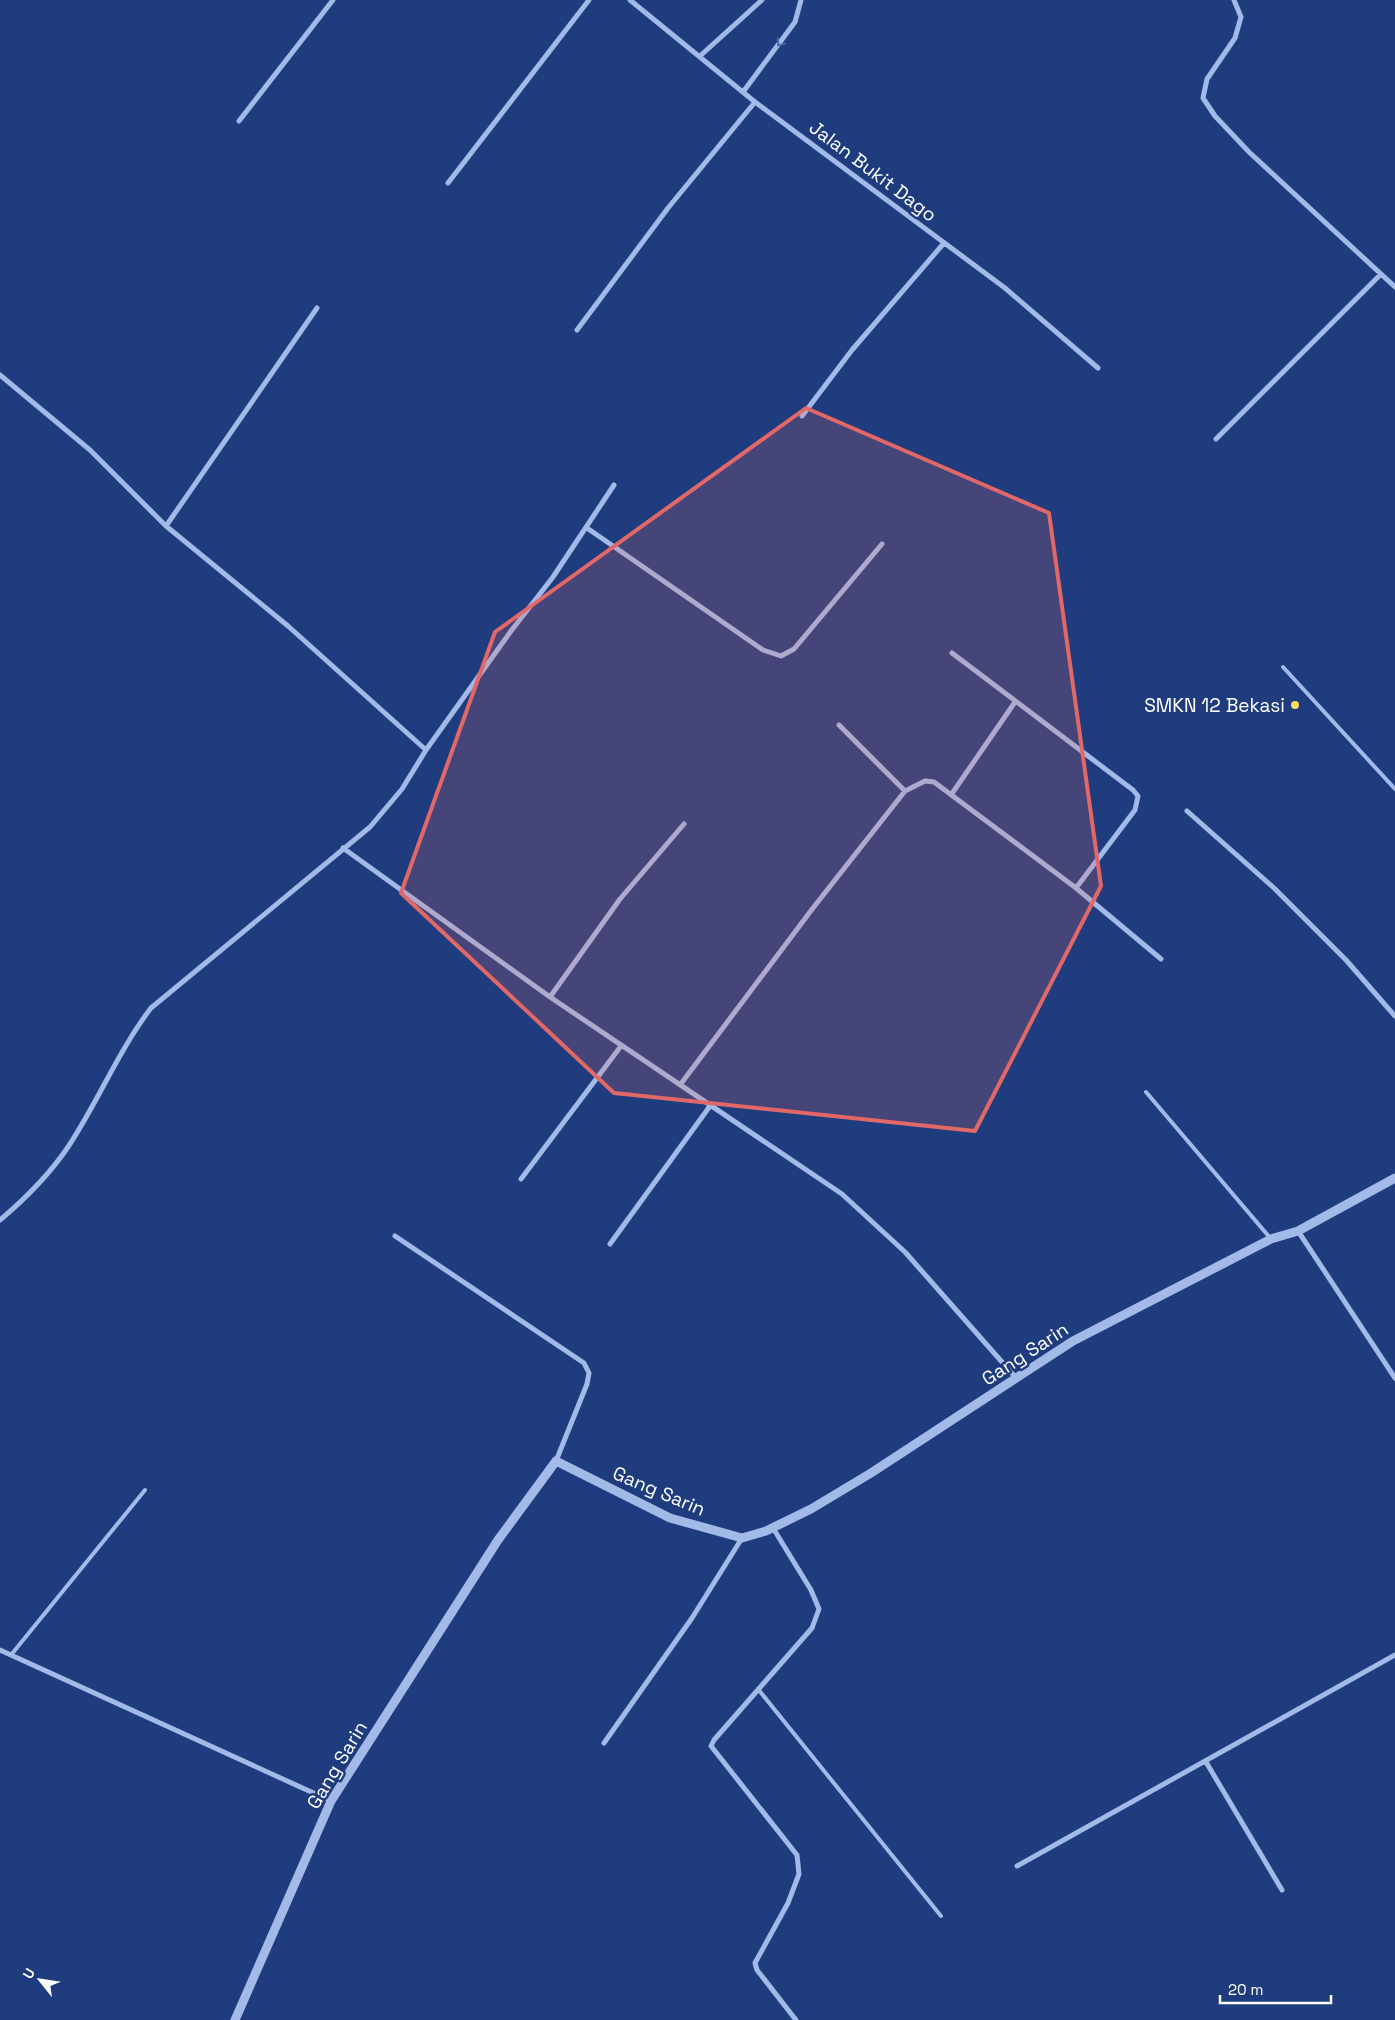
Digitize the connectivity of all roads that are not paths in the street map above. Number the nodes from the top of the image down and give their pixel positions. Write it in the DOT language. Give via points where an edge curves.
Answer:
graph roads {
  1 [pos="333,0"];
  2 [pos="589,0"];
  3 [pos="630,0"];
  4 [pos="762,0"];
  5 [pos="801,0"];
  6 [pos="1234,0"];
  7 [pos="700,56"];
  8 [pos="743,92"];
  9 [pos="755,102"];
  10 [pos="239,121"];
  11 [pos="448,183"];
  12 [pos="944,243"];
  13 [pos="1381,274"];
  14 [pos="1395,288"];
  15 [pos="316,308"];
  16 [pos="577,330"];
  17 [pos="1098,368"];
  18 [pos="0,374"];
  19 [pos="802,416"];
  20 [pos="1216,439"];
  21 [pos="614,485"];
  22 [pos="166,526"];
  23 [pos="587,528"];
  24 [pos="882,544"];
  25 [pos="952,653"];
  26 [pos="1283,667"];
  27 [pos="1015,702"];
  28 [pos="839,725"];
  29 [pos="426,750"];
  30 [pos="1395,788"];
  31 [pos="905,791"];
  32 [pos="951,795"];
  33 [pos="1188,810"];
  34 [pos="684,824"];
  35 [pos="343,848"];
  36 [pos="1076,888"];
  37 [pos="1161,959"];
  38 [pos="550,997"];
  39 [pos="1395,1016"];
  40 [pos="621,1046"];
  41 [pos="680,1085"];
  42 [pos="1146,1092"];
  43 [pos="710,1106"];
  44 [pos="1395,1178"];
  45 [pos="521,1179"];
  46 [pos="0,1220"];
  47 [pos="1298,1231"];
  48 [pos="395,1236"];
  49 [pos="1271,1239"];
  50 [pos="610,1244"];
  51 [pos="1395,1378"];
  52 [pos="1017,1379"];
  53 [pos="556,1461"];
  54 [pos="145,1490"];
  55 [pos="773,1528"];
  56 [pos="742,1538"];
  57 [pos="0,1650"];
  58 [pos="1395,1654"];
  59 [pos="11,1655"];
  60 [pos="758,1690"];
  61 [pos="604,1743"];
  62 [pos="1206,1762"];
  63 [pos="331,1801"];
  64 [pos="1017,1866"];
  65 [pos="1282,1890"];
  66 [pos="941,1916"];
  67 [pos="235,2020"];
  68 [pos="796,2020"];
  1 -- 10 [label="street"];
  2 -- 11 [label="street"];
  3 -- 7 [label="street, Jalan Bukit Dago"];
  4 -- 7 [label="street"];
  5 -- 8 [label="street, one-way" via="795,22"];
  6 -- 13 [label="street" via="1241,17 1235,38 1207,79 1203,98 1215,116 1249,152"];
  7 -- 8 [label="street, Jalan Bukit Dago"];
  8 -- 9 [label="street, Jalan Bukit Dago"];
  9 -- 12 [label="street, Jalan Bukit Dago"];
  9 -- 16 [label="street" via="668,208"];
  12 -- 17 [label="street, Jalan Bukit Dago" via="1005,288"];
  12 -- 19 [label="street" via="852,350"];
  13 -- 14 [label="street"];
  13 -- 20 [label="street"];
  15 -- 22 [label="street"];
  18 -- 22 [label="street" via="90,450"];
  21 -- 23 [label="street"];
  22 -- 29 [label="street" via="288,626"];
  23 -- 24 [label="street" via="762,650 781,656 794,649"];
  23 -- 29 [label="street"];
  25 -- 27 [label="street"];
  26 -- 30 [label="lane"];
  27 -- 32 [label="street"];
  27 -- 36 [label="street" via="1138,796 1135,810"];
  28 -- 31 [label="street"];
  29 -- 35 [label="street" via="402,789 370,827"];
  31 -- 32 [label="street" via="924,781 934,782"];
  31 -- 41 [label="street"];
  32 -- 36 [label="street"];
  33 -- 39 [label="street" via="1274,888 1346,960"];
  34 -- 38 [label="street" via="620,899"];
  35 -- 38 [label="street"];
  35 -- 46 [label="street" via="151,1008 136,1028 68,1147 28,1197"];
  36 -- 37 [label="street"];
  38 -- 40 [label="street"];
  40 -- 41 [label="street"];
  40 -- 45 [label="street"];
  41 -- 43 [label="street"];
  42 -- 49 [label="lane"];
  43 -- 50 [label="street"];
  43 -- 52 [label="street" via="842,1194 905,1252"];
  44 -- 47 [label="street, Gang Sarin"];
  47 -- 49 [label="street, Gang Sarin"];
  47 -- 51 [label="street"];
  48 -- 53 [label="street" via="584,1363 589,1373 587,1384"];
  49 -- 52 [label="street, Gang Sarin" via="1073,1341"];
  52 -- 55 [label="street, Gang Sarin" via="871,1474"];
  53 -- 56 [label="street, Gang Sarin" via="670,1518"];
  53 -- 63 [label="street, Gang Sarin" via="498,1540"];
  54 -- 59 [label="lane"];
  55 -- 56 [label="street, Gang Sarin"];
  55 -- 60 [label="street" via="819,1608 812,1628"];
  56 -- 61 [label="street" via="692,1618"];
  57 -- 59 [label="street"];
  58 -- 62 [label="street"];
  59 -- 63 [label="street"];
  60 -- 66 [label="lane"];
  60 -- 68 [label="street" via="711,1746 797,1855 799,1874 788,1903 756,1963 757,1970"];
  62 -- 64 [label="street"];
  62 -- 65 [label="street"];
  63 -- 67 [label="street, Gang Sarin"];
}
